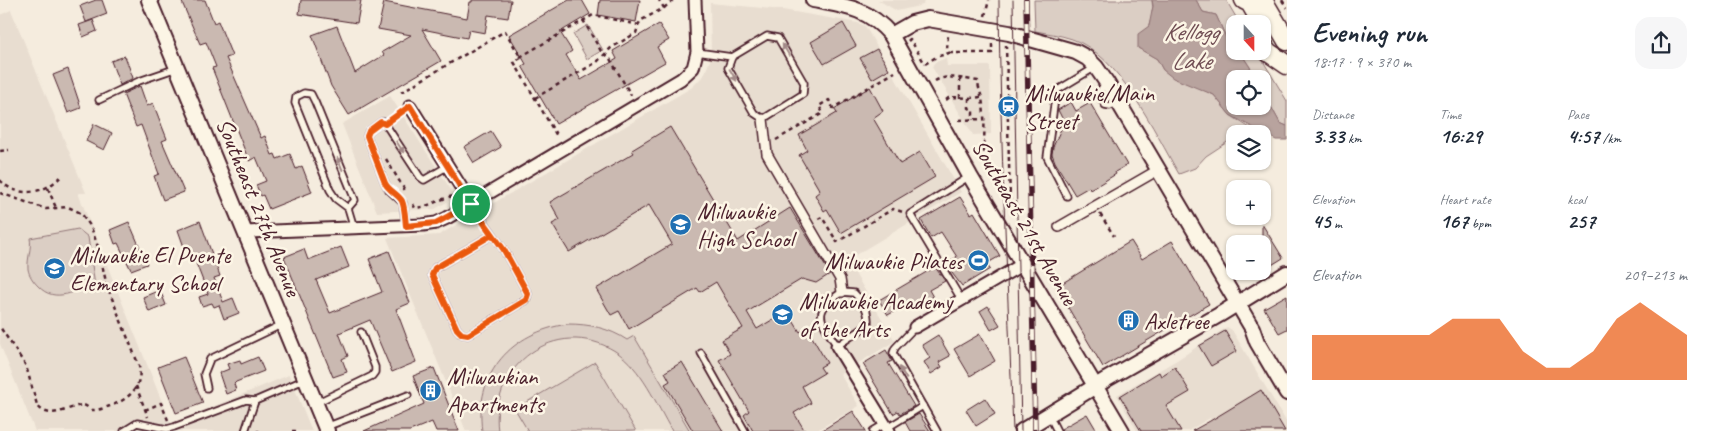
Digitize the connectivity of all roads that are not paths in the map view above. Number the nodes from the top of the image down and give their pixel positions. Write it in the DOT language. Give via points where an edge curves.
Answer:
graph roads {
  1 [pos="150,0"];
  2 [pos="695,0"];
  3 [pos="813,0"];
  4 [pos="1238,0"];
  5 [pos="1244,0"];
  6 [pos="1262,0"];
  7 [pos="847,3"];
  8 [pos="1246,15"];
  9 [pos="1273,30"];
  10 [pos="891,35"];
  11 [pos="697,52"];
  12 [pos="1271,54"];
  13 [pos="732,57"];
  14 [pos="1287,65"];
  15 [pos="1096,66"];
  16 [pos="177,68"];
  17 [pos="99,100"];
  18 [pos="410,106"];
  19 [pos="763,118"];
  20 [pos="448,166"];
  21 [pos="1158,170"];
  22 [pos="970,176"];
  23 [pos="1067,196"];
  24 [pos="471,204"];
  25 [pos="348,208"];
  26 [pos="406,226"];
  27 [pos="1059,227"];
  28 [pos="354,228"];
  29 [pos="245,232"];
  30 [pos="492,235"];
  31 [pos="1023,264"];
  32 [pos="1287,272"];
  33 [pos="842,292"];
  34 [pos="961,299"];
  35 [pos="1237,303"];
  36 [pos="283,324"];
  37 [pos="915,327"];
  38 [pos="360,332"];
  39 [pos="837,346"];
  40 [pos="701,353"];
  41 [pos="306,379"];
  42 [pos="1096,387"];
  43 [pos="207,388"];
  44 [pos="1287,393"];
  45 [pos="408,395"];
  46 [pos="255,401"];
  47 [pos="315,403"];
  48 [pos="922,406"];
  49 [pos="1048,415"];
  50 [pos="887,428"];
  51 [pos="326,429"];
  52 [pos="124,431"];
  53 [pos="245,431"];
  54 [pos="745,431"];
  55 [pos="873,431"];
  56 [pos="937,431"];
  57 [pos="1022,431"];
  58 [pos="1056,431"];
  59 [pos="1122,431"];
  1 -- 16 [label="street, Southeast 27th Avenue"];
  2 -- 11 [label="street"];
  3 -- 7 [label="street, Southeast 21st Avenue"];
  4 -- 8 [label="main road"];
  5 -- 9 [label="main road"];
  6 -- 9 [label="main road"];
  7 -- 10 [label="street, Southeast 21st Avenue" via="869,14"];
  10 -- 15 [label="street" via="918,21 935,19 1009,33 1076,52"];
  10 -- 22 [label="street, Southeast 21st Avenue"];
  11 -- 13 [label="lane"];
  11 -- 24 [label="street" via="693,68 681,78"];
  12 -- 14 [label="main road"];
  13 -- 19 [label="lane, one-way" via="728,68 754,113"];
  19 -- 13 [label="lane, one-way" via="804,94 804,82 778,38 767,36"];
  15 -- 21 [label="street"];
  15 -- 23 [label="lane" via="1056,91 1047,156"];
  16 -- 17 [label="lane"];
  16 -- 29 [label="street, Southeast 27th Avenue"];
  18 -- 20 [label="street"];
  19 -- 33 [label="street" via="767,154 840,279"];
  20 -- 24 [label="street"];
  26 -- 20 [label="lane, one-way" via="403,203 385,183 367,136 373,127 381,122 385,124 424,180"];
  21 -- 27 [label="street"];
  21 -- 35 [label="street"];
  22 -- 31 [label="street, Southeast 21st Avenue"];
  22 -- 34 [label="lane" via="910,214"];
  24 -- 26 [label="street" via="436,223"];
  24 -- 30 [label="lane"];
  25 -- 25 [label="lane, one-way" via="355,200 315,102 311,94 304,93 296,97 295,103 330,190"];
  25 -- 28 [label="lane"];
  26 -- 28 [label="street"];
  28 -- 29 [label="street"];
  29 -- 36 [label="street, Southeast 27th Avenue"];
  30 -- 30 [label="lane" via="528,294 526,300 510,310 468,335 462,334 432,275 435,268"];
  31 -- 34 [label="street"];
  31 -- 42 [label="street, Southeast 21st Avenue"];
  32 -- 35 [label="street"];
  33 -- 39 [label="lane" via="826,302 821,312 823,324"];
  33 -- 39 [label="lane" via="854,293 864,304 868,325"];
  34 -- 37 [label="street"];
  35 -- 42 [label="street"];
  35 -- 44 [label="street"];
  36 -- 41 [label="street, Southeast 27th Avenue"];
  36 -- 43 [label="lane" via="210,359 204,374"];
  48 -- 37 [label="lane, one-way" via="893,353"];
  38 -- 47 [label="lane" via="375,372"];
  39 -- 50 [label="street"];
  40 -- 54 [label="lane"];
  41 -- 46 [label="lane"];
  41 -- 47 [label="street, Southeast 27th Avenue"];
  42 -- 49 [label="street"];
  42 -- 59 [label="street, Southeast 21st Avenue"];
  45 -- 51 [label="lane"];
  46 -- 52 [label="lane" via="246,400 167,429 137,423"];
  46 -- 53 [label="lane"];
  47 -- 51 [label="street, Southeast 27th Avenue"];
  48 -- 50 [label="lane"];
  48 -- 56 [label="lane"];
  49 -- 57 [label="street"];
  49 -- 58 [label="lane"];
  50 -- 55 [label="lane"];
}
